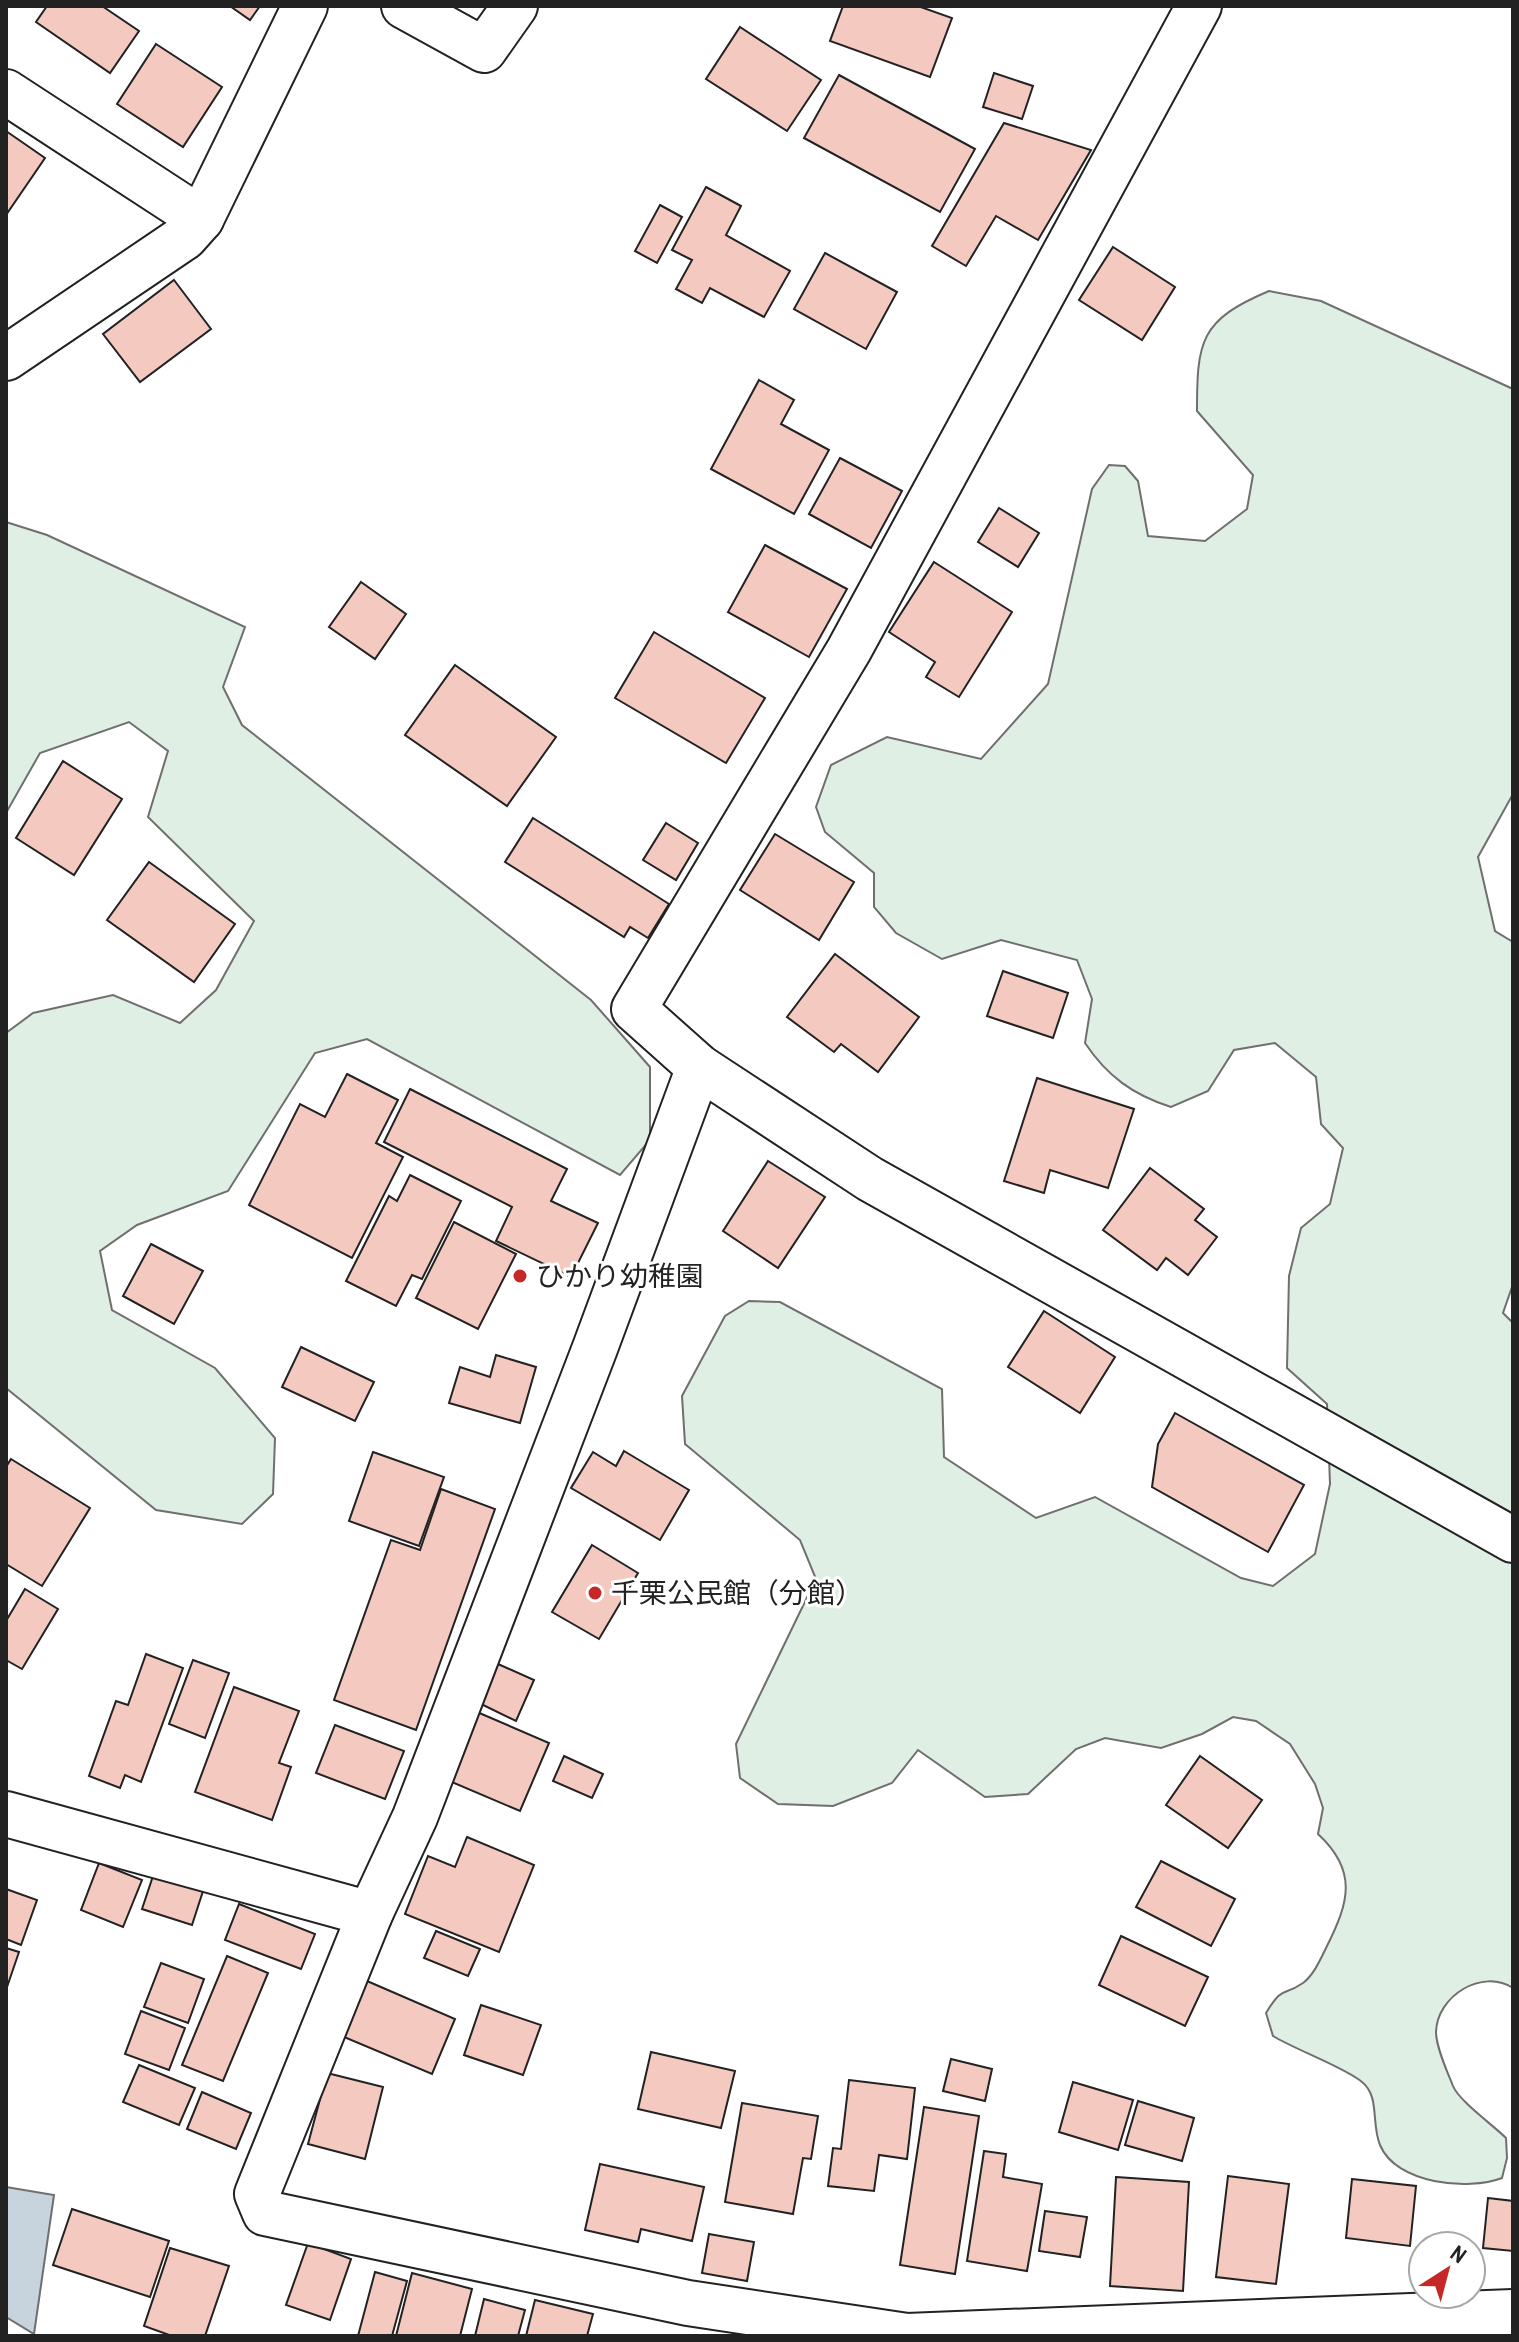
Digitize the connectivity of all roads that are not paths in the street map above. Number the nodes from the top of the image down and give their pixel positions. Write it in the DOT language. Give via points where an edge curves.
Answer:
graph roads {
  1 [pos="305,6"];
  2 [pos="404,6"];
  3 [pos="515,6"];
  4 [pos="1199,6"];
  5 [pos="6,92"];
  6 [pos="201,219"];
  7 [pos="6,358"];
  8 [pos="699,1067"];
  9 [pos="1513,1540"];
  10 [pos="6,1814"];
  11 [pos="370,1914"];
  12 [pos="1513,2312"];
  1 -- 6 [label="street"];
  2 -- 3 [label="street" via="484,50"];
  4 -- 8 [label="street" via="849,650 634,1009"];
  5 -- 6 [label="street"];
  6 -- 7 [label="street" via="185,237"];
  8 -- 9 [label="street" via="870,1179"];
  8 -- 11 [label="street" via="426,1787"];
  10 -- 11 [label="street"];
  11 -- 12 [label="street" via="257,2194 265,2213 688,2303 907,2336"];
}
